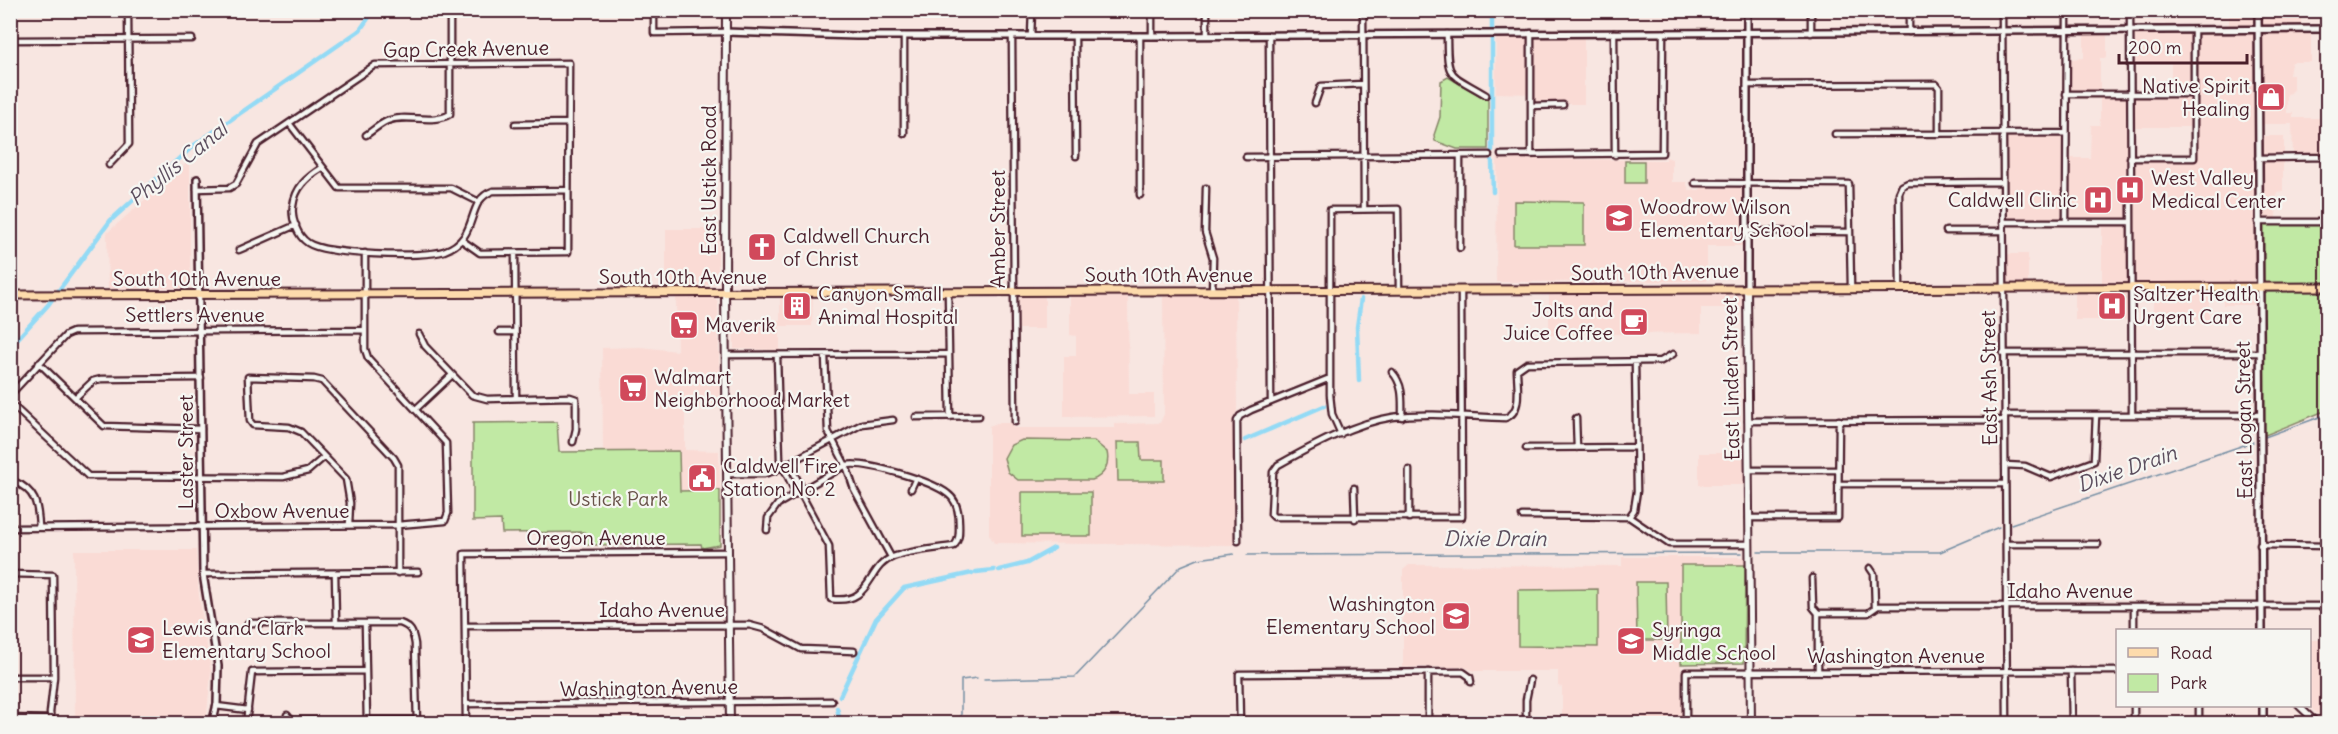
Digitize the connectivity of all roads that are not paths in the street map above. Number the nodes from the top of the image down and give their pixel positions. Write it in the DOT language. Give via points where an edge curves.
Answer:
graph roads {
  1 [pos="128,10"];
  2 [pos="450,10"];
  3 [pos="654,10"];
  4 [pos="726,10"];
  5 [pos="1032,10"];
  6 [pos="1152,10"];
  7 [pos="1207,10"];
  8 [pos="1363,10"];
  9 [pos="1748,10"];
  10 [pos="1811,10"];
  11 [pos="1909,10"];
  12 [pos="2002,10"];
  13 [pos="2067,10"];
  14 [pos="2130,10"];
  15 [pos="2259,10"];
  16 [pos="2259,29"];
  17 [pos="2328,29"];
  18 [pos="2130,30"];
  19 [pos="2194,30"];
  20 [pos="2067,31"];
  21 [pos="726,32"];
  22 [pos="1909,32"];
  23 [pos="2002,32"];
  24 [pos="1531,33"];
  25 [pos="1614,33"];
  26 [pos="1663,33"];
  27 [pos="1748,33"];
  28 [pos="1811,33"];
  29 [pos="1447,34"];
  30 [pos="1207,35"];
  31 [pos="1269,35"];
  32 [pos="1363,35"];
  33 [pos="904,36"];
  34 [pos="1012,36"];
  35 [pos="1031,36"];
  36 [pos="1075,36"];
  37 [pos="1140,36"];
  38 [pos="1152,36"];
  39 [pos="128,38"];
  40 [pos="192,39"];
  41 [pos="10,40"];
  42 [pos="449,63"];
  43 [pos="1364,84"];
  44 [pos="1748,85"];
  45 [pos="1486,94"];
  46 [pos="2066,94"];
  47 [pos="2130,94"];
  48 [pos="2194,94"];
  49 [pos="2327,95"];
  50 [pos="1315,103"];
  51 [pos="1532,105"];
  52 [pos="1563,105"];
  53 [pos="289,123"];
  54 [pos="568,123"];
  55 [pos="515,124"];
  56 [pos="904,133"];
  57 [pos="2003,133"];
  58 [pos="2066,133"];
  59 [pos="1835,134"];
  60 [pos="1939,134"];
  61 [pos="366,135"];
  62 [pos="1460,155"];
  63 [pos="1489,155"];
  64 [pos="1501,155"];
  65 [pos="1532,155"];
  66 [pos="1615,155"];
  67 [pos="1076,156"];
  68 [pos="1364,156"];
  69 [pos="1246,157"];
  70 [pos="1270,157"];
  71 [pos="2130,158"];
  72 [pos="2258,158"];
  73 [pos="2327,158"];
  74 [pos="109,165"];
  75 [pos="322,168"];
  76 [pos="197,179"];
  77 [pos="2003,182"];
  78 [pos="1695,183"];
  79 [pos="1747,183"];
  80 [pos="1206,188"];
  81 [pos="197,189"];
  82 [pos="568,190"];
  83 [pos="1140,195"];
  84 [pos="477,201"];
  85 [pos="1364,209"];
  86 [pos="2003,222"];
  87 [pos="2066,222"];
  88 [pos="2130,222"];
  89 [pos="2258,222"];
  90 [pos="2327,222"];
  91 [pos="296,225"];
  92 [pos="1747,231"];
  93 [pos="1850,231"];
  94 [pos="1946,231"];
  95 [pos="2003,231"];
  96 [pos="463,241"];
  97 [pos="1460,248"];
  98 [pos="238,250"];
  99 [pos="365,253"];
  100 [pos="515,253"];
  101 [pos="2328,286"];
  102 [pos="1747,287"];
  103 [pos="1851,287"];
  104 [pos="1900,287"];
  105 [pos="2003,287"];
  106 [pos="2130,287"];
  107 [pos="2258,287"];
  108 [pos="1330,290"];
  109 [pos="1399,290"];
  110 [pos="1461,290"];
  111 [pos="1212,291"];
  112 [pos="1269,291"];
  113 [pos="948,292"];
  114 [pos="1014,292"];
  115 [pos="725,293"];
  116 [pos="199,294"];
  117 [pos="10,295"];
  118 [pos="514,295"];
  119 [pos="364,296"];
  120 [pos="200,330"];
  121 [pos="364,330"];
  122 [pos="499,332"];
  123 [pos="515,332"];
  124 [pos="419,334"];
  125 [pos="2004,353"];
  126 [pos="2131,353"];
  127 [pos="2259,353"];
  128 [pos="949,354"];
  129 [pos="1673,354"];
  130 [pos="726,355"];
  131 [pos="777,356"];
  132 [pos="825,356"];
  133 [pos="1635,362"];
  134 [pos="39,363"];
  135 [pos="1392,372"];
  136 [pos="451,376"];
  137 [pos="201,378"];
  138 [pos="1330,378"];
  139 [pos="10,395"];
  140 [pos="76,397"];
  141 [pos="516,397"];
  142 [pos="1271,402"];
  143 [pos="10,404"];
  144 [pos="417,408"];
  145 [pos="2096,415"];
  146 [pos="2132,415"];
  147 [pos="2260,415"];
  148 [pos="979,416"];
  149 [pos="916,417"];
  150 [pos="950,417"];
  151 [pos="1402,417"];
  152 [pos="1462,417"];
  153 [pos="1576,418"];
  154 [pos="2004,418"];
  155 [pos="893,420"];
  156 [pos="1839,420"];
  157 [pos="1748,421"];
  158 [pos="1015,422"];
  159 [pos="201,429"];
  160 [pos="1341,434"];
  161 [pos="832,439"];
  162 [pos="573,442"];
  163 [pos="1636,447"];
  164 [pos="1526,448"];
  165 [pos="1577,448"];
  166 [pos="324,457"];
  167 [pos="789,464"];
  168 [pos="846,465"];
  169 [pos="2005,465"];
  170 [pos="782,468"];
  171 [pos="1409,470"];
  172 [pos="1749,470"];
  173 [pos="1838,470"];
  174 [pos="727,474"];
  175 [pos="201,477"];
  176 [pos="915,480"];
  177 [pos="13,481"];
  178 [pos="1838,484"];
  179 [pos="2005,484"];
  180 [pos="1354,488"];
  181 [pos="911,489"];
  182 [pos="799,492"];
  183 [pos="1522,516"];
  184 [pos="1629,517"];
  185 [pos="1410,518"];
  186 [pos="1749,518"];
  187 [pos="1355,519"];
  188 [pos="349,525"];
  189 [pos="398,525"];
  190 [pos="201,526"];
  191 [pos="39,527"];
  192 [pos="10,528"];
  193 [pos="767,530"];
  194 [pos="1238,541"];
  195 [pos="1749,544"];
  196 [pos="2006,544"];
  197 [pos="2098,544"];
  198 [pos="2260,545"];
  199 [pos="2328,546"];
  200 [pos="728,552"];
  201 [pos="891,557"];
  202 [pos="1870,568"];
  203 [pos="418,572"];
  204 [pos="335,573"];
  205 [pos="398,573"];
  206 [pos="10,574"];
  207 [pos="203,574"];
  208 [pos="1812,578"];
  209 [pos="2006,606"];
  210 [pos="2134,606"];
  211 [pos="2261,606"];
  212 [pos="2328,606"];
  213 [pos="1875,608"];
  214 [pos="1816,613"];
  215 [pos="248,623"];
  216 [pos="336,623"];
  217 [pos="365,623"];
  218 [pos="729,625"];
  219 [pos="465,626"];
  220 [pos="2134,629"];
  221 [pos="2262,629"];
  222 [pos="854,651"];
  223 [pos="1750,670"];
  224 [pos="1818,670"];
  225 [pos="366,671"];
  226 [pos="2007,671"];
  227 [pos="2071,671"];
  228 [pos="2116,671"];
  229 [pos="1428,672"];
  230 [pos="10,676"];
  231 [pos="54,677"];
  232 [pos="1530,680"];
  233 [pos="1471,682"];
  234 [pos="832,701"];
  235 [pos="730,702"];
  236 [pos="466,704"];
  237 [pos="216,706"];
  238 [pos="2134,707"];
  239 [pos="2199,707"];
  240 [pos="2263,707"];
  241 [pos="2301,707"];
  242 [pos="248,710"];
  243 [pos="287,715"];
  244 [pos="10,718"];
  245 [pos="51,721"];
  246 [pos="367,722"];
  247 [pos="417,722"];
  248 [pos="212,723"];
  249 [pos="246,723"];
  250 [pos="466,723"];
  251 [pos="730,723"];
  252 [pos="1240,723"];
  253 [pos="1428,723"];
  254 [pos="1527,723"];
  255 [pos="1686,723"];
  256 [pos="1751,723"];
  257 [pos="2007,723"];
  258 [pos="2072,723"];
  259 [pos="2134,723"];
  260 [pos="2199,723"];
  261 [pos="2263,723"];
  262 [pos="2318,723"];
  1 -- 39 [label="street"];
  2 -- 42 [label="street"];
  3 -- 21 [label="street" via="654,33"];
  4 -- 21 [label="main road, East Ustick Road"];
  5 -- 35 [label="street"];
  6 -- 38 [label="street"];
  7 -- 30 [label="street"];
  8 -- 32 [label="street"];
  9 -- 27 [label="street, East Linden Street"];
  10 -- 28 [label="street"];
  11 -- 22 [label="street"];
  12 -- 23 [label="street, East Ash Street"];
  13 -- 20 [label="street"];
  14 -- 18 [label="street"];
  15 -- 16 [label="street, East Logan Street"];
  16 -- 17 [label="street"];
  16 -- 19 [label="street"];
  16 -- 72 [label="street, East Logan Street"];
  17 -- 49 [label="street"];
  18 -- 19 [label="street"];
  18 -- 20 [label="street"];
  18 -- 47 [label="street"];
  19 -- 48 [label="street"];
  20 -- 23 [label="street"];
  20 -- 46 [label="street"];
  21 -- 33 [label="street"];
  21 -- 115 [label="main road, East Ustick Road"];
  22 -- 23 [label="street"];
  22 -- 28 [label="street"];
  23 -- 57 [label="street, East Ash Street"];
  24 -- 25 [label="street"];
  24 -- 29 [label="street"];
  24 -- 51 [label="street"];
  25 -- 26 [label="street"];
  25 -- 66 [label="street"];
  26 -- 27 [label="street"];
  26 -- 66 [label="street" via="1662,153"];
  27 -- 28 [label="street"];
  27 -- 44 [label="street, East Linden Street"];
  29 -- 32 [label="street"];
  29 -- 45 [label="street" via="1448,70"];
  30 -- 31 [label="street"];
  30 -- 38 [label="street"];
  31 -- 32 [label="street"];
  31 -- 70 [label="street"];
  32 -- 43 [label="street"];
  33 -- 34 [label="street"];
  33 -- 56 [label="street"];
  34 -- 35 [label="street"];
  34 -- 114 [label="street, Amber Street"];
  35 -- 36 [label="street"];
  36 -- 37 [label="street"];
  36 -- 67 [label="street"];
  37 -- 38 [label="street"];
  37 -- 83 [label="street"];
  39 -- 40 [label="street"];
  39 -- 41 [label="street"];
  39 -- 74 [label="street" via="129,144"];
  42 -- 53 [label="street, Gap Creek Avenue" via="375,65"];
  42 -- 54 [label="street, Gap Creek Avenue" via="569,63"];
  42 -- 61 [label="street" via="450,114 444,118 387,121"];
  43 -- 50 [label="street" via="1321,86"];
  43 -- 68 [label="street"];
  44 -- 60 [label="street" via="1938,85"];
  44 -- 79 [label="street, East Linden Street"];
  46 -- 47 [label="street"];
  46 -- 58 [label="street"];
  47 -- 48 [label="street"];
  47 -- 71 [label="street"];
  48 -- 71 [label="street" via="2194,158"];
  49 -- 73 [label="street"];
  51 -- 52 [label="street"];
  51 -- 65 [label="street"];
  53 -- 75 [label="street"];
  53 -- 81 [label="street, Gap Creek Avenue" via="258,144 236,184 229,188"];
  54 -- 55 [label="street"];
  54 -- 82 [label="street"];
  57 -- 58 [label="street"];
  57 -- 60 [label="street"];
  57 -- 77 [label="street, East Ash Street"];
  58 -- 87 [label="street"];
  59 -- 60 [label="street"];
  62 -- 63 [label="street"];
  62 -- 68 [label="street"];
  62 -- 97 [label="street"];
  64 -- 65 [label="street"];
  65 -- 66 [label="street"];
  68 -- 70 [label="street"];
  68 -- 85 [label="street"];
  69 -- 70 [label="street"];
  70 -- 112 [label="street"];
  71 -- 88 [label="street"];
  72 -- 73 [label="street"];
  72 -- 89 [label="street, East Logan Street"];
  73 -- 90 [label="street"];
  75 -- 84 [label="street" via="339,188 451,188"];
  75 -- 91 [label="street" via="308,177 294,195 292,214"];
  76 -- 81 [label="street, Laster Street"];
  77 -- 86 [label="street, East Ash Street"];
  77 -- 104 [label="street" via="1902,186"];
  78 -- 79 [label="street"];
  79 -- 92 [label="street, East Linden Street"];
  79 -- 93 [label="street" via="1849,184"];
  80 -- 111 [label="street" via="1205,232 1213,258"];
  81 -- 116 [label="street, Laster Street"];
  82 -- 84 [label="street" via="493,191"];
  82 -- 100 [label="street" via="568,252"];
  84 -- 96 [label="street" via="473,222"];
  85 -- 108 [label="street" via="1330,210"];
  85 -- 109 [label="street" via="1398,209"];
  86 -- 87 [label="street"];
  86 -- 95 [label="street, East Ash Street"];
  87 -- 88 [label="street"];
  88 -- 106 [label="street"];
  89 -- 90 [label="street"];
  89 -- 107 [label="street, East Logan Street"];
  91 -- 98 [label="street"];
  91 -- 99 [label="street" via="306,242 319,248"];
  92 -- 93 [label="street"];
  92 -- 102 [label="street, East Linden Street"];
  93 -- 103 [label="street"];
  94 -- 95 [label="street"];
  95 -- 105 [label="street, East Ash Street"];
  96 -- 99 [label="street" via="431,254"];
  96 -- 100 [label="street" via="480,253"];
  99 -- 119 [label="street"];
  100 -- 118 [label="street"];
  101 -- 107 [label="main road, South 10th Avenue"];
  102 -- 103 [label="main road, South 10th Avenue"];
  102 -- 110 [label="main road, South 10th Avenue"];
  102 -- 157 [label="main road, East Linden Street"];
  103 -- 104 [label="main road, South 10th Avenue"];
  104 -- 105 [label="main road, South 10th Avenue"];
  105 -- 106 [label="main road, South 10th Avenue"];
  105 -- 125 [label="street, East Ash Street"];
  106 -- 107 [label="main road, South 10th Avenue"];
  106 -- 126 [label="street"];
  107 -- 127 [label="street, East Logan Street"];
  108 -- 109 [label="main road, South 10th Avenue"];
  108 -- 112 [label="main road, South 10th Avenue"];
  108 -- 138 [label="street"];
  109 -- 110 [label="main road, South 10th Avenue"];
  110 -- 152 [label="street"];
  111 -- 112 [label="main road, South 10th Avenue"];
  111 -- 114 [label="main road, South 10th Avenue"];
  112 -- 142 [label="street"];
  113 -- 114 [label="main road, South 10th Avenue"];
  113 -- 115 [label="main road, South 10th Avenue"];
  113 -- 128 [label="street"];
  114 -- 158 [label="street, Amber Street"];
  115 -- 118 [label="main road, South 10th Avenue"];
  115 -- 130 [label="main road, East Ustick Road"];
  116 -- 117 [label="main road, South 10th Avenue"];
  116 -- 119 [label="main road, South 10th Avenue"];
  116 -- 120 [label="street, Laster Street"];
  118 -- 119 [label="main road, South 10th Avenue"];
  118 -- 123 [label="street"];
  119 -- 121 [label="street"];
  120 -- 121 [label="street, Settlers Avenue"];
  120 -- 134 [label="street, Settlers Avenue" via="73,332"];
  120 -- 137 [label="street, Laster Street"];
  121 -- 144 [label="street" via="368,358"];
  122 -- 123 [label="street"];
  123 -- 141 [label="street"];
  124 -- 136 [label="street" via="424,346"];
  125 -- 126 [label="street"];
  125 -- 154 [label="street, East Ash Street"];
  126 -- 127 [label="street"];
  126 -- 146 [label="street"];
  127 -- 147 [label="street, East Logan Street"];
  128 -- 132 [label="street"];
  128 -- 150 [label="street"];
  129 -- 133 [label="street" via="1661,361"];
  130 -- 131 [label="street"];
  130 -- 174 [label="main road, East Ustick Road"];
  131 -- 132 [label="street"];
  131 -- 170 [label="street"];
  132 -- 161 [label="street" via="826,412"];
  133 -- 152 [label="street" via="1520,365 1515,412 1505,418"];
  133 -- 163 [label="street"];
  134 -- 139 [label="street, Settlers Avenue"];
  134 -- 140 [label="street"];
  135 -- 151 [label="street" via="1399,379"];
  136 -- 141 [label="street" via="472,395 487,399"];
  136 -- 144 [label="street"];
  137 -- 140 [label="street" via="101,379 93,381"];
  137 -- 159 [label="street, Laster Street"];
  138 -- 142 [label="street"];
  138 -- 160 [label="street" via="1332,414"];
  140 -- 159 [label="street" via="104,426"];
  141 -- 162 [label="street" via="576,399"];
  142 -- 194 [label="street" via="1237,421"];
  143 -- 175 [label="street" via="88,476"];
  144 -- 189 [label="street, Oxbow Avenue" via="446,442 448,513 445,521"];
  145 -- 146 [label="street"];
  145 -- 154 [label="street"];
  145 -- 169 [label="street" via="2096,456 2090,464 2050,477 2025,466"];
  146 -- 147 [label="street"];
  147 -- 198 [label="street, East Logan Street"];
  148 -- 150 [label="street"];
  149 -- 150 [label="street"];
  151 -- 152 [label="street"];
  151 -- 160 [label="street" via="1376,421"];
  152 -- 185 [label="street" via="1462,515"];
  153 -- 165 [label="street"];
  154 -- 156 [label="street"];
  154 -- 169 [label="street, East Ash Street"];
  155 -- 161 [label="street" via="862,424"];
  156 -- 157 [label="street"];
  156 -- 173 [label="street"];
  157 -- 172 [label="main road, East Linden Street"];
  159 -- 175 [label="street, Laster Street"];
  160 -- 187 [label="street" via="1278,465 1271,514 1278,519"];
  161 -- 167 [label="street"];
  161 -- 168 [label="street"];
  163 -- 165 [label="street"];
  163 -- 184 [label="street" via="1637,491"];
  164 -- 165 [label="street"];
  166 -- 175 [label="street" via="298,475"];
  166 -- 188 [label="street" via="346,479"];
  166 -- 189 [label="street" via="301,432 253,425 248,377 322,381 398,465"];
  167 -- 170 [label="street"];
  167 -- 182 [label="street"];
  168 -- 176 [label="street" via="880,467"];
  168 -- 182 [label="street"];
  168 -- 201 [label="street" via="854,489"];
  169 -- 179 [label="street, East Ash Street"];
  170 -- 174 [label="street" via="764,474"];
  170 -- 182 [label="street"];
  171 -- 185 [label="street"];
  172 -- 173 [label="street"];
  172 -- 186 [label="main road, East Linden Street"];
  173 -- 178 [label="street"];
  174 -- 200 [label="main road, East Ustick Road"];
  175 -- 190 [label="street, Laster Street"];
  176 -- 181 [label="street"];
  176 -- 201 [label="street" via="948,493 954,500 958,509 958,539 954,546"];
  177 -- 191 [label="street" via="24,485 37,501"];
  178 -- 179 [label="street"];
  178 -- 186 [label="street" via="1838,518"];
  179 -- 196 [label="street, East Ash Street"];
  180 -- 187 [label="street"];
  182 -- 193 [label="street" via="771,511"];
  182 -- 201 [label="street" via="829,546 831,599 843,601 858,596"];
  183 -- 184 [label="street"];
  184 -- 195 [label="street" via="1669,544"];
  185 -- 187 [label="street"];
  186 -- 195 [label="main road, East Linden Street"];
  188 -- 189 [label="street, Oxbow Avenue"];
  188 -- 190 [label="street, Oxbow Avenue"];
  189 -- 205 [label="street"];
  190 -- 191 [label="street, Oxbow Avenue"];
  190 -- 207 [label="street, Laster Street"];
  191 -- 192 [label="street, Oxbow Avenue"];
  195 -- 223 [label="main road, East Linden Street"];
  196 -- 197 [label="street"];
  196 -- 209 [label="street, East Ash Street"];
  198 -- 199 [label="street"];
  198 -- 211 [label="street, East Logan Street"];
  200 -- 218 [label="main road, East Ustick Road"];
  200 -- 219 [label="street, Oregon Avenue" via="464,554"];
  202 -- 213 [label="street" via="1874,574"];
  203 -- 205 [label="street"];
  204 -- 205 [label="street"];
  204 -- 207 [label="street"];
  204 -- 216 [label="street"];
  206 -- 231 [label="street" via="53,574"];
  207 -- 237 [label="street, Laster Street" via="218,666"];
  208 -- 214 [label="street"];
  209 -- 210 [label="street, Idaho Avenue"];
  209 -- 213 [label="street, Idaho Avenue"];
  209 -- 226 [label="street, East Ash Street"];
  210 -- 211 [label="street, Idaho Avenue"];
  210 -- 220 [label="street"];
  211 -- 212 [label="street, Idaho Avenue"];
  211 -- 221 [label="street, East Logan Street"];
  213 -- 214 [label="street, Idaho Avenue" via="1868,613"];
  214 -- 224 [label="street"];
  215 -- 216 [label="street"];
  216 -- 217 [label="street"];
  217 -- 225 [label="street"];
  217 -- 247 [label="street" via="400,623 413,632"];
  218 -- 219 [label="street, Idaho Avenue"];
  218 -- 222 [label="street, Idaho Avenue" via="764,629 801,649"];
  218 -- 235 [label="main road, East Ustick Road"];
  219 -- 236 [label="street"];
  223 -- 224 [label="street, Washington Avenue"];
  223 -- 255 [label="street, Washington Avenue" via="1686,672"];
  223 -- 256 [label="main road, East Linden Street"];
  224 -- 226 [label="street, Washington Avenue"];
  225 -- 242 [label="street" via="252,672"];
  225 -- 246 [label="street"];
  226 -- 227 [label="street, Washington Avenue"];
  226 -- 257 [label="street, East Ash Street"];
  227 -- 228 [label="street, Washington Avenue"];
  227 -- 258 [label="street"];
  229 -- 233 [label="street" via="1463,672"];
  229 -- 252 [label="street" via="1239,674"];
  229 -- 253 [label="street"];
  230 -- 231 [label="street"];
  231 -- 245 [label="street"];
  232 -- 254 [label="street"];
  234 -- 235 [label="street, Washington Avenue"];
  235 -- 236 [label="street, Washington Avenue"];
  235 -- 251 [label="main road, East Ustick Road"];
  236 -- 250 [label="street"];
  237 -- 242 [label="street"];
  237 -- 248 [label="street, Laster Street"];
  238 -- 259 [label="street"];
  239 -- 260 [label="street"];
  240 -- 261 [label="street"];
  241 -- 262 [label="street"];
  242 -- 249 [label="street"];
  243 -- 246 [label="street" via="292,720"];
  244 -- 245 [label="street"];
  246 -- 247 [label="street"];
}
